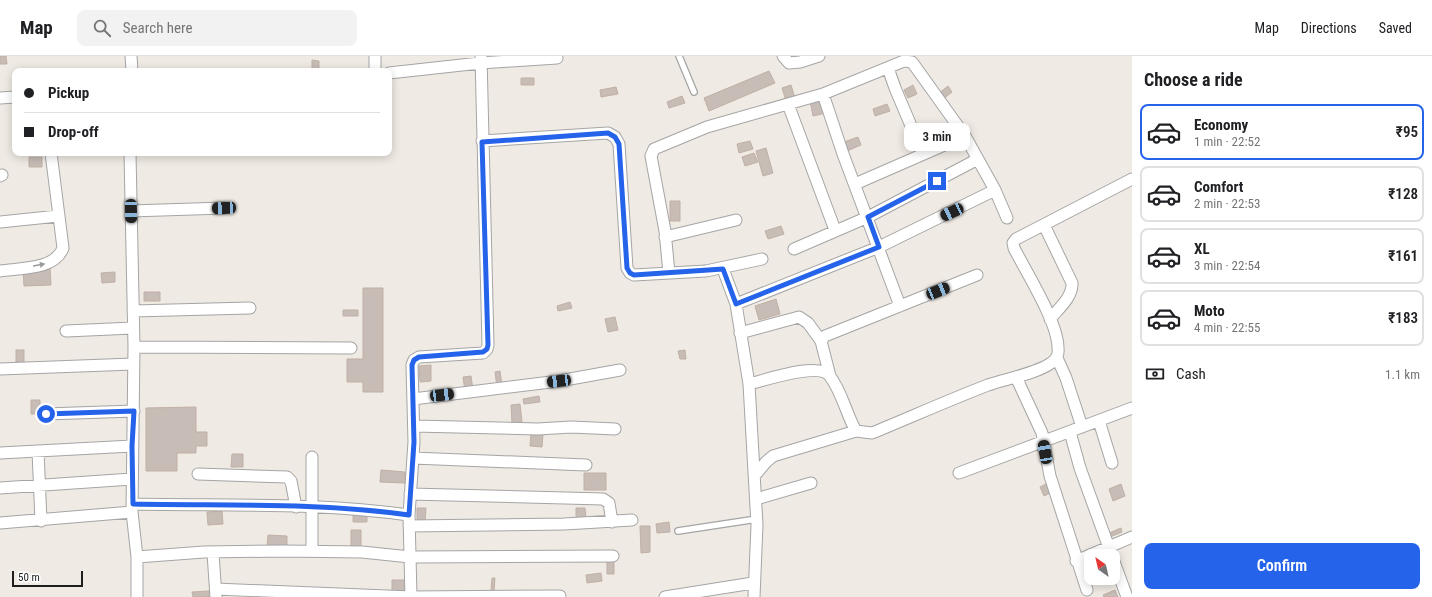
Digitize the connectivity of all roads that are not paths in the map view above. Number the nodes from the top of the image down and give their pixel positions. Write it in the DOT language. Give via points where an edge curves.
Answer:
graph roads {
  1 [pos="131,56"];
  2 [pos="375,56"];
  3 [pos="679,56"];
  4 [pos="783,56"];
  5 [pos="819,56"];
  6 [pos="557,58"];
  7 [pos="480,59"];
  8 [pos="916,59"];
  9 [pos="132,68"];
  10 [pos="375,68"];
  11 [pos="888,68"];
  12 [pos="392,73"];
  13 [pos="694,92"];
  14 [pos="823,94"];
  15 [pos="0,98"];
  16 [pos="12,98"];
  17 [pos="788,104"];
  18 [pos="965,136"];
  19 [pos="482,142"];
  20 [pos="923,154"];
  21 [pos="51,156"];
  22 [pos="130,156"];
  23 [pos="978,159"];
  24 [pos="1132,179"];
  25 [pos="855,184"];
  26 [pos="995,190"];
  27 [pos="224,208"];
  28 [pos="131,211"];
  29 [pos="58,216"];
  30 [pos="868,217"];
  31 [pos="1007,218"];
  32 [pos="736,220"];
  33 [pos="0,222"];
  34 [pos="1044,225"];
  35 [pos="835,230"];
  36 [pos="665,236"];
  37 [pos="879,247"];
  38 [pos="794,249"];
  39 [pos="762,259"];
  40 [pos="723,269"];
  41 [pos="0,271"];
  42 [pos="669,273"];
  43 [pos="977,275"];
  44 [pos="736,304"];
  45 [pos="900,306"];
  46 [pos="250,308"];
  47 [pos="133,311"];
  48 [pos="1050,319"];
  49 [pos="133,328"];
  50 [pos="66,331"];
  51 [pos="740,333"];
  52 [pos="821,341"];
  53 [pos="134,347"];
  54 [pos="351,348"];
  55 [pos="1057,358"];
  56 [pos="133,364"];
  57 [pos="0,369"];
  58 [pos="620,370"];
  59 [pos="830,376"];
  60 [pos="1016,377"];
  61 [pos="749,384"];
  62 [pos="413,398"];
  63 [pos="1132,408"];
  64 [pos="134,411"];
  65 [pos="46,414"];
  66 [pos="1099,421"];
  67 [pos="414,426"];
  68 [pos="1082,427"];
  69 [pos="615,429"];
  70 [pos="856,431"];
  71 [pos="1070,432"];
  72 [pos="1043,441"];
  73 [pos="132,446"];
  74 [pos="38,451"];
  75 [pos="0,453"];
  76 [pos="312,457"];
  77 [pos="413,458"];
  78 [pos="1112,463"];
  79 [pos="586,465"];
  80 [pos="959,473"];
  81 [pos="198,474"];
  82 [pos="756,475"];
  83 [pos="132,479"];
  84 [pos="811,483"];
  85 [pos="39,484"];
  86 [pos="0,488"];
  87 [pos="410,494"];
  88 [pos="756,499"];
  89 [pos="296,507"];
  90 [pos="133,508"];
  91 [pos="314,508"];
  92 [pos="757,519"];
  93 [pos="409,520"];
  94 [pos="632,520"];
  95 [pos="41,521"];
  96 [pos="612,522"];
  97 [pos="0,523"];
  98 [pos="678,531"];
  99 [pos="1132,537"];
  100 [pos="1109,549"];
  101 [pos="1114,549"];
  102 [pos="312,551"];
  103 [pos="213,553"];
  104 [pos="137,556"];
  105 [pos="614,556"];
  106 [pos="410,557"];
  107 [pos="1084,559"];
  108 [pos="1076,561"];
  109 [pos="1120,577"];
  110 [pos="753,583"];
  111 [pos="1087,590"];
  112 [pos="216,593"];
  113 [pos="560,596"];
  114 [pos="137,597"];
  115 [pos="411,597"];
  116 [pos="665,597"];
  117 [pos="754,597"];
  118 [pos="1128,597"];
  1 -- 9 [label="street"];
  2 -- 10 [label="street"];
  3 -- 13 [label="lane"];
  4 -- 5 [label="street" via="789,63 794,64"];
  6 -- 7 [label="street"];
  7 -- 12 [label="street"];
  7 -- 19 [label="street"];
  8 -- 11 [label="street"];
  8 -- 18 [label="street"];
  11 -- 14 [label="street"];
  11 -- 20 [label="street"];
  14 -- 17 [label="street"];
  14 -- 25 [label="street"];
  15 -- 16 [label="street"];
  17 -- 35 [label="street"];
  17 -- 36 [label="street" via="707,128 654,149 651,156"];
  18 -- 20 [label="street"];
  18 -- 23 [label="street"];
  19 -- 42 [label="street" via="608,133 615,137 619,144 627,268 634,275"];
  19 -- 62 [label="street" via="487,349 483,352 419,357 414,360"];
  20 -- 25 [label="street"];
  21 -- 29 [label="street"];
  22 -- 28 [label="street"];
  23 -- 26 [label="street"];
  23 -- 30 [label="street"];
  24 -- 34 [label="street"];
  25 -- 30 [label="street"];
  26 -- 31 [label="street"];
  26 -- 37 [label="street"];
  27 -- 28 [label="street"];
  28 -- 47 [label="street"];
  29 -- 33 [label="street"];
  41 -- 29 [label="street, one-way" via="53,262 60,256 63,248"];
  30 -- 35 [label="street"];
  30 -- 37 [label="street"];
  32 -- 36 [label="street"];
  34 -- 48 [label="street" via="1072,283 1070,295"];
  34 -- 48 [label="street" via="1013,243"];
  35 -- 38 [label="street"];
  36 -- 42 [label="street"];
  37 -- 44 [label="street"];
  37 -- 45 [label="street"];
  39 -- 40 [label="street"];
  40 -- 42 [label="street"];
  40 -- 44 [label="street"];
  43 -- 45 [label="street"];
  44 -- 51 [label="street"];
  45 -- 52 [label="street" via="829,334"];
  46 -- 47 [label="street"];
  47 -- 49 [label="street"];
  48 -- 55 [label="street" via="1059,348"];
  49 -- 50 [label="street"];
  49 -- 53 [label="street"];
  51 -- 52 [label="street" via="799,317 808,323"];
  51 -- 61 [label="street"];
  52 -- 59 [label="street"];
  53 -- 54 [label="street"];
  53 -- 56 [label="street"];
  55 -- 60 [label="street" via="1051,364"];
  55 -- 68 [label="street"];
  56 -- 57 [label="street"];
  56 -- 64 [label="street"];
  58 -- 62 [label="street" via="559,381"];
  59 -- 61 [label="street" via="820,370 806,370"];
  59 -- 70 [label="street"];
  60 -- 70 [label="street" via="989,385 872,433"];
  60 -- 72 [label="street" via="1042,433"];
  61 -- 82 [label="street"];
  62 -- 67 [label="street"];
  63 -- 66 [label="street"];
  64 -- 65 [label="street"];
  64 -- 73 [label="street"];
  66 -- 68 [label="street"];
  66 -- 78 [label="street"];
  67 -- 69 [label="street" via="538,430 571,427"];
  67 -- 77 [label="street"];
  68 -- 71 [label="street"];
  70 -- 82 [label="street" via="774,456"];
  71 -- 72 [label="street"];
  71 -- 100 [label="street"];
  72 -- 80 [label="street"];
  72 -- 108 [label="street" via="1050,476"];
  73 -- 74 [label="street"];
  73 -- 83 [label="street"];
  74 -- 75 [label="street"];
  74 -- 85 [label="street"];
  76 -- 91 [label="street"];
  77 -- 79 [label="street"];
  77 -- 87 [label="street"];
  81 -- 89 [label="street" via="287,477 291,481"];
  82 -- 88 [label="street"];
  83 -- 85 [label="street"];
  83 -- 90 [label="street"];
  84 -- 88 [label="street"];
  85 -- 86 [label="street"];
  85 -- 95 [label="street"];
  87 -- 93 [label="street"];
  87 -- 96 [label="street" via="603,500 609,503"];
  88 -- 92 [label="street"];
  89 -- 90 [label="street"];
  89 -- 91 [label="street"];
  90 -- 95 [label="street"];
  90 -- 104 [label="street"];
  91 -- 93 [label="street" via="374,510"];
  91 -- 102 [label="street"];
  92 -- 98 [label="lane"];
  92 -- 110 [label="street"];
  93 -- 96 [label="street"];
  93 -- 106 [label="street"];
  94 -- 96 [label="street"];
  95 -- 97 [label="street"];
  99 -- 101 [label="street"];
  102 -- 103 [label="street"];
  102 -- 106 [label="street" via="362,552"];
  103 -- 104 [label="street"];
  103 -- 112 [label="street"];
  104 -- 114 [label="street"];
  105 -- 106 [label="street"];
  106 -- 115 [label="street"];
  107 -- 108 [label="street"];
  108 -- 111 [label="street"];
  109 -- 118 [label="street"];
  110 -- 116 [label="street"];
  110 -- 117 [label="street"];
  112 -- 115 [label="street"];
  113 -- 115 [label="street"];
}
